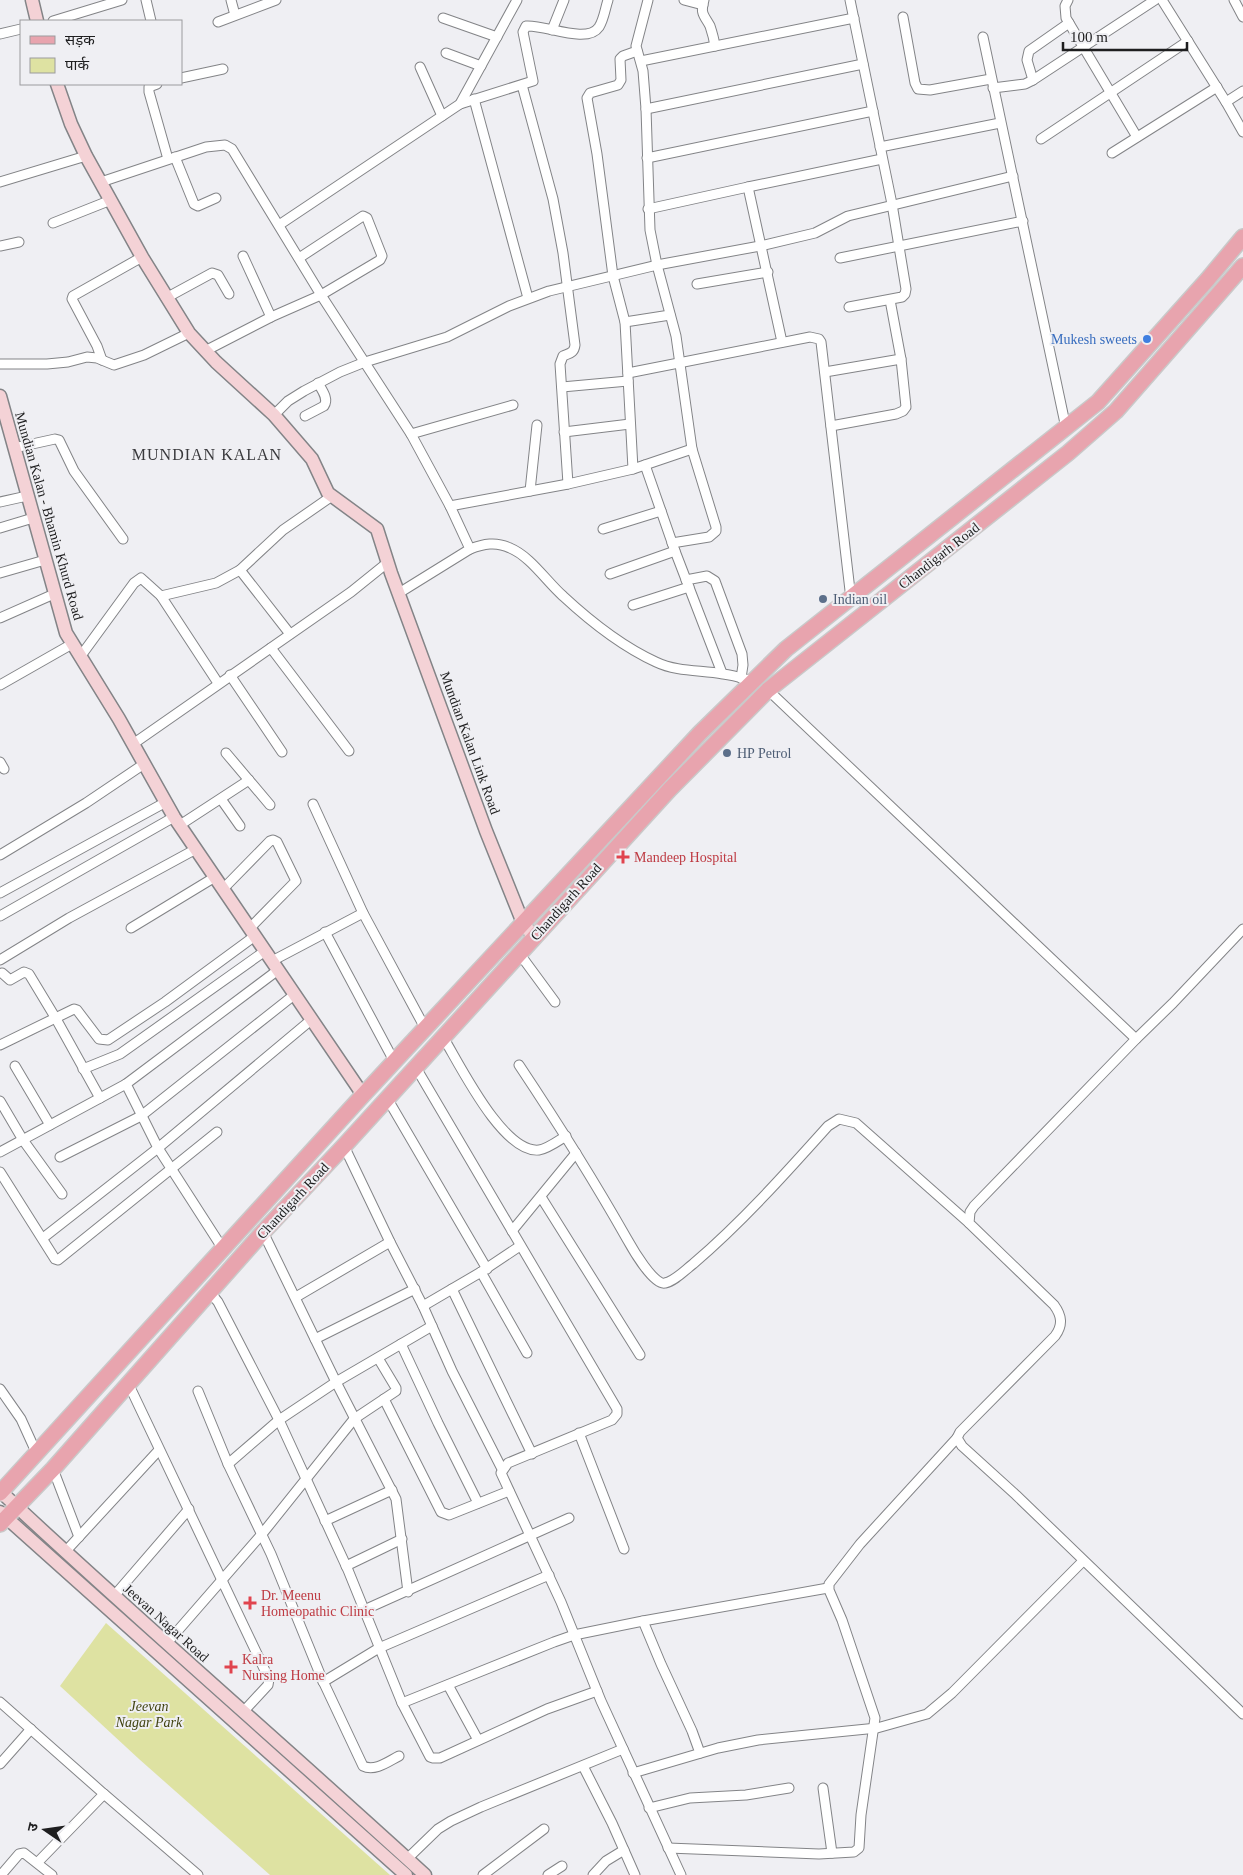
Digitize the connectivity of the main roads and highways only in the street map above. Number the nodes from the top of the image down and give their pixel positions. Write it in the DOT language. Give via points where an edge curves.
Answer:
graph roads {
  1 [pos="1243,237"];
  2 [pos="1243,266"];
  3 [pos="0,1492"];
  4 [pos="2,1518"];
  1 -- 3 [label="main road, Chandigarh Road" via="1098,402 747,679"];
  2 -- 4 [label="main road, Chandigarh Road" via="1116,411 1068,453 768,690 669,790 263,1232 52,1469 17,1507"];
}
